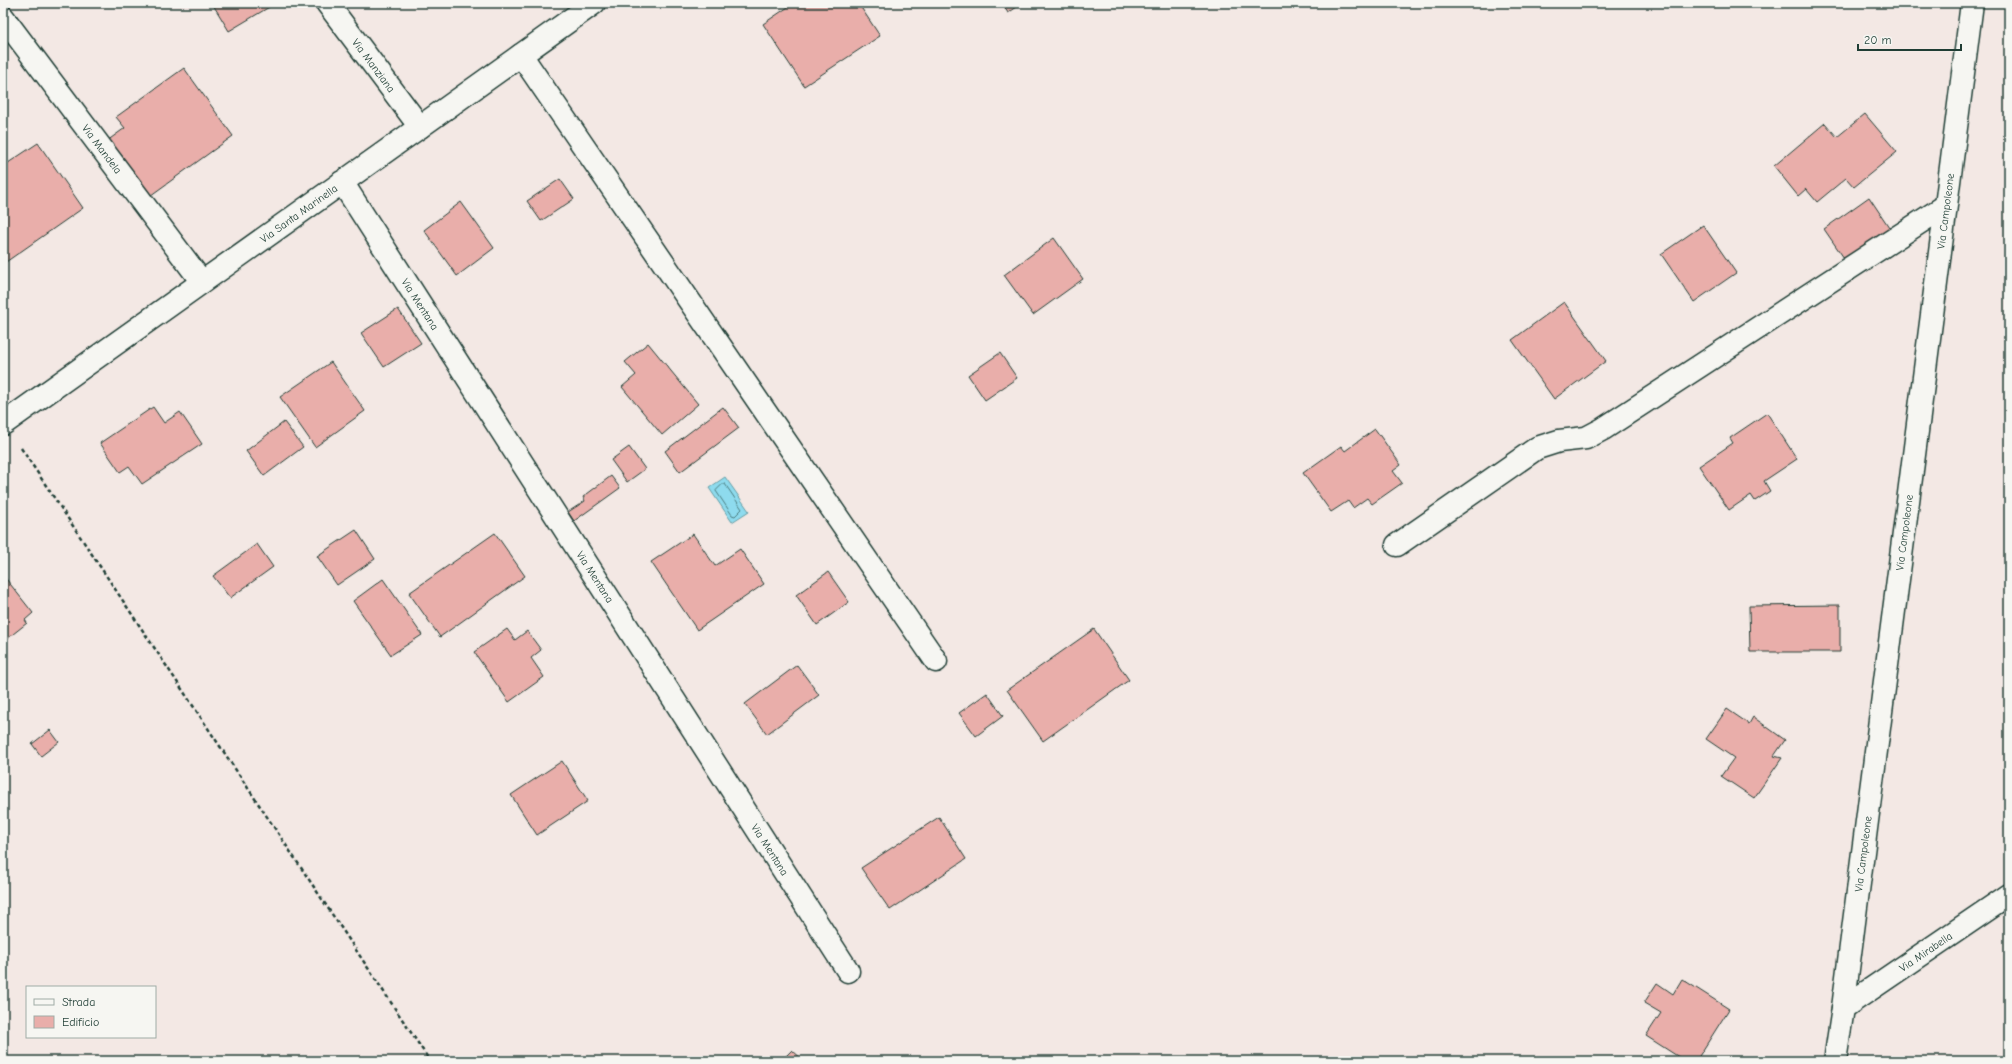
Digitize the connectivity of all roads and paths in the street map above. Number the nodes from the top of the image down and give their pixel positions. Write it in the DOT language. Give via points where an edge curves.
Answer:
graph roads {
  1 [pos="327,3"];
  2 [pos="594,3"];
  3 [pos="1972,3"];
  4 [pos="3,17"];
  5 [pos="521,55"];
  6 [pos="420,127"];
  7 [pos="342,182"];
  8 [pos="1945,206"];
  9 [pos="202,282"];
  10 [pos="4,423"];
  11 [pos="1397,545"];
  12 [pos="936,661"];
  13 [pos="2009,895"];
  14 [pos="848,971"];
  15 [pos="1844,1008"];
  16 [pos="430,1061"];
  17 [pos="1835,1061"];
  1 -- 6 [label="street, Via Manziana"];
  2 -- 5 [label="street, Via Santa Marinella"];
  3 -- 8 [label="street, Via Campoleone"];
  4 -- 9 [label="street, Via Mandela"];
  5 -- 6 [label="street, Via Santa Marinella"];
  5 -- 12 [label="street"];
  6 -- 7 [label="street, Via Santa Marinella"];
  7 -- 9 [label="street, Via Santa Marinella"];
  7 -- 14 [label="street, Via Mentana"];
  8 -- 11 [label="street" via="1603,429 1586,438 1559,441 1537,448"];
  8 -- 15 [label="street, Via Campoleone"];
  9 -- 10 [label="street, Via Santa Marinella"];
  10 -- 16 [label="path"];
  13 -- 15 [label="street, Via Mirabella"];
  15 -- 17 [label="street, Via Campoleone"];
}
